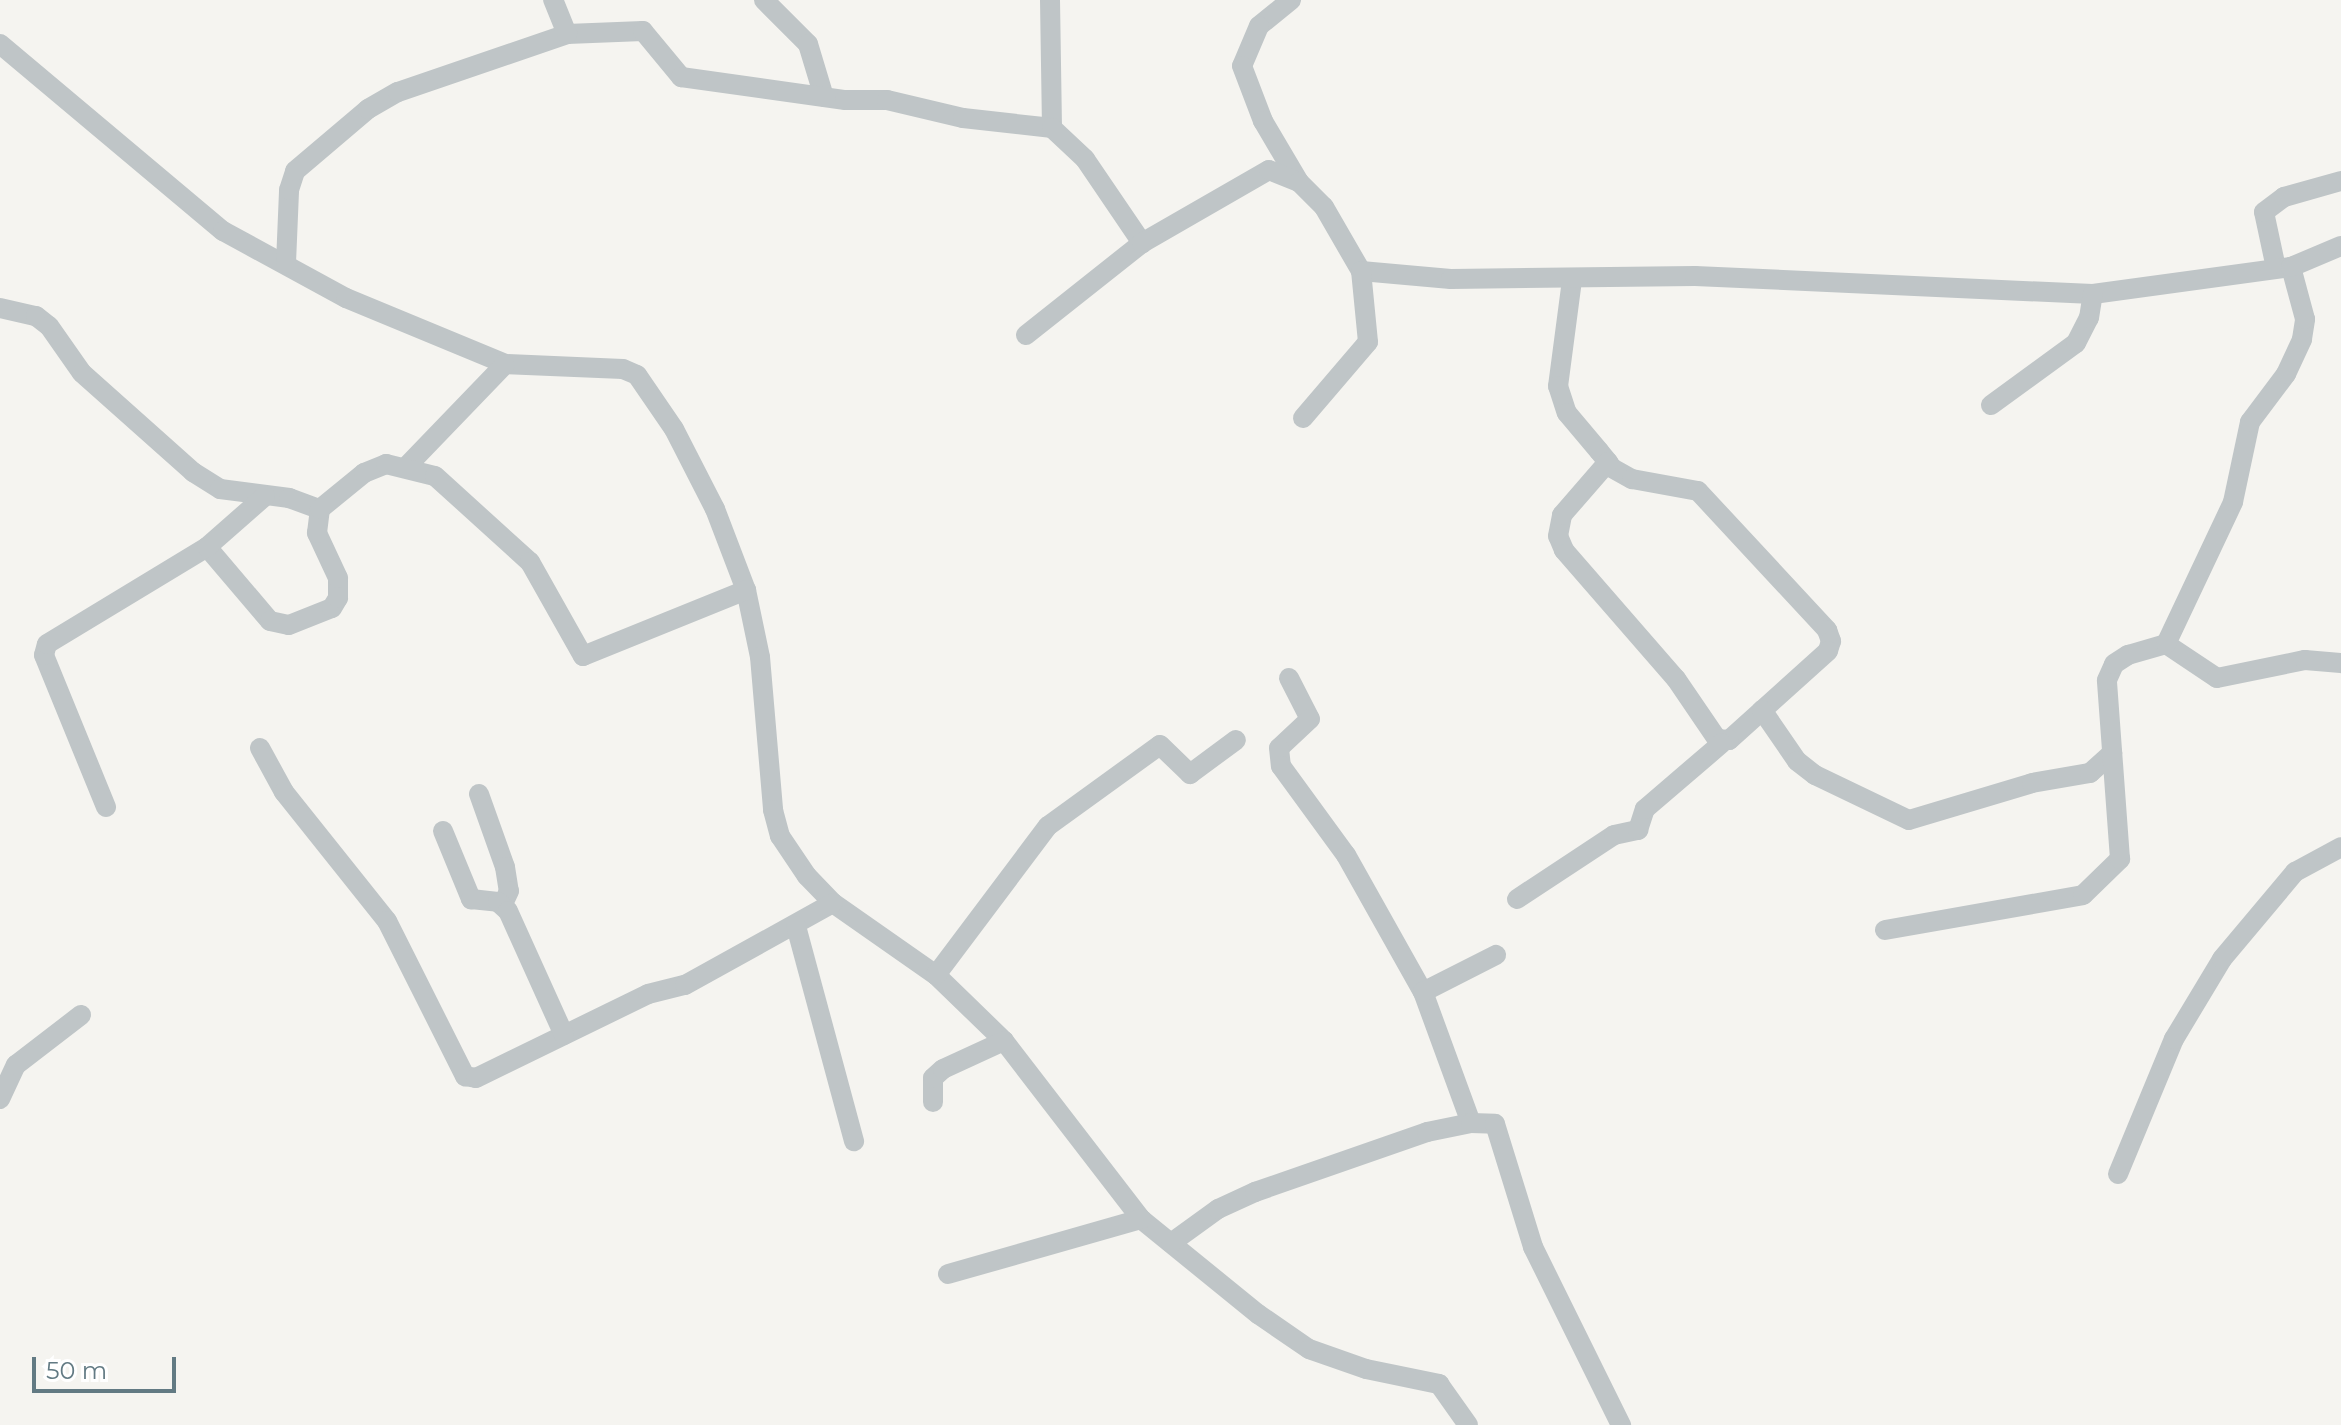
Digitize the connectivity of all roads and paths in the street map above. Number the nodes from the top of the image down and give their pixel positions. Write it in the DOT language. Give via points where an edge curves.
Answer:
graph roads {
  1 [pos="553,0"];
  2 [pos="764,0"];
  3 [pos="1050,0"];
  4 [pos="1291,0"];
  5 [pos="567,34"];
  6 [pos="0,44"];
  7 [pos="824,97"];
  8 [pos="1052,128"];
  9 [pos="2341,181"];
  10 [pos="1299,182"];
  11 [pos="1142,243"];
  12 [pos="2341,246"];
  13 [pos="286,263"];
  14 [pos="2284,267"];
  15 [pos="1361,271"];
  16 [pos="1572,280"];
  17 [pos="2093,294"];
  18 [pos="2,312"];
  19 [pos="1026,335"];
  20 [pos="505,364"];
  21 [pos="1991,405"];
  22 [pos="1303,418"];
  23 [pos="1608,462"];
  24 [pos="407,466"];
  25 [pos="265,496"];
  26 [pos="320,509"];
  27 [pos="207,547"];
  28 [pos="746,590"];
  29 [pos="2166,644"];
  30 [pos="2341,663"];
  31 [pos="1289,678"];
  32 [pos="1762,710"];
  33 [pos="1236,740"];
  34 [pos="1722,743"];
  35 [pos="260,748"];
  36 [pos="2112,753"];
  37 [pos="479,794"];
  38 [pos="106,807"];
  39 [pos="443,831"];
  40 [pos="2341,847"];
  41 [pos="1517,899"];
  42 [pos="833,903"];
  43 [pos="503,904"];
  44 [pos="796,926"];
  45 [pos="1885,930"];
  46 [pos="1496,955"];
  47 [pos="936,975"];
  48 [pos="1423,992"];
  49 [pos="81,1015"];
  50 [pos="564,1035"];
  51 [pos="1004,1041"];
  52 [pos="4,1072"];
  53 [pos="0,1099"];
  54 [pos="933,1102"];
  55 [pos="1471,1123"];
  56 [pos="854,1141"];
  57 [pos="2118,1174"];
  58 [pos="1141,1219"];
  59 [pos="1171,1243"];
  60 [pos="948,1274"];
  61 [pos="1468,1425"];
  62 [pos="1621,1425"];
  1 -- 5 [label="street"];
  2 -- 7 [label="street" via="808,44"];
  3 -- 8 [label="street"];
  4 -- 10 [label="street" via="1259,26 1242,66 1263,121"];
  5 -- 7 [label="street" via="643,31 681,77"];
  5 -- 13 [label="street" via="451,70 368,109 295,171 289,190"];
  6 -- 13 [label="street" via="223,231"];
  7 -- 8 [label="street" via="887,100 963,118"];
  8 -- 11 [label="street" via="1085,159"];
  9 -- 14 [label="street" via="2284,197 2264,212"];
  10 -- 11 [label="street" via="1269,170 1257,174"];
  10 -- 15 [label="street" via="1348,243"];
  11 -- 19 [label="street"];
  12 -- 14 [label="street"];
  13 -- 20 [label="street" via="381,315"];
  14 -- 17 [label="street"];
  14 -- 29 [label="street" via="2305,319 2302,339 2286,374 2250,422 2233,502"];
  15 -- 16 [label="street" via="1451,279"];
  15 -- 22 [label="street" via="1368,342"];
  16 -- 17 [label="street" via="1695,276"];
  16 -- 23 [label="street" via="1559,399"];
  17 -- 21 [label="street" via="2089,318 2076,343"];
  18 -- 25 [label="street" via="36,316 49,326 82,373 193,472 220,489"];
  20 -- 24 [label="street"];
  20 -- 28 [label="street" via="623,369 637,375 674,429 715,509"];
  23 -- 32 [label="street" via="1632,479 1698,491 1827,630 1828,651"];
  23 -- 34 [label="street" via="1571,501 1558,536 1569,559 1676,679"];
  24 -- 26 [label="street" via="374,466"];
  24 -- 28 [label="street" via="454,490 530,562 583,656"];
  25 -- 26 [label="street"];
  25 -- 27 [label="street"];
  26 -- 27 [label="street" via="317,533 338,578 338,598 332,608 289,625 263,615"];
  27 -- 38 [label="street" via="47,644 44,655"];
  28 -- 42 [label="street" via="760,657 773,810 780,836"];
  29 -- 30 [label="street" via="2217,678 2305,660"];
  29 -- 36 [label="street" via="2114,664 2107,680"];
  31 -- 48 [label="street" via="1310,719 1279,748 1281,766 1346,855"];
  32 -- 34 [label="street"];
  32 -- 36 [label="street" via="1797,761 1815,775 1909,820 2032,783 2090,773"];
  33 -- 47 [label="street" via="1190,774 1160,745 1048,826"];
  34 -- 41 [label="street" via="1645,809 1638,830 1614,835"];
  35 -- 50 [label="street" via="284,792 387,921 465,1076 476,1078"];
  36 -- 45 [label="street" via="2120,859 2101,882 2083,895 2058,901"];
  37 -- 43 [label="street" via="505,867 509,891"];
  39 -- 43 [label="street" via="471,899"];
  40 -- 57 [label="street" via="2286,880 2222,959 2174,1039"];
  42 -- 44 [label="street"];
  42 -- 47 [label="street"];
  43 -- 50 [label="street"];
  44 -- 50 [label="street" via="685,985 648,994"];
  44 -- 56 [label="street"];
  46 -- 48 [label="street"];
  47 -- 51 [label="street"];
  48 -- 55 [label="street"];
  49 -- 52 [label="street"];
  51 -- 54 [label="street" via="943,1069 933,1078"];
  51 -- 58 [label="street"];
  52 -- 53 [label="street"];
  55 -- 59 [label="street" via="1427,1132 1255,1192 1218,1209"];
  55 -- 62 [label="street" via="1487,1121 1500,1131 1533,1247"];
  58 -- 59 [label="street"];
  58 -- 60 [label="street"];
  59 -- 61 [label="street" via="1309,1349 1366,1369 1439,1384"];
}
